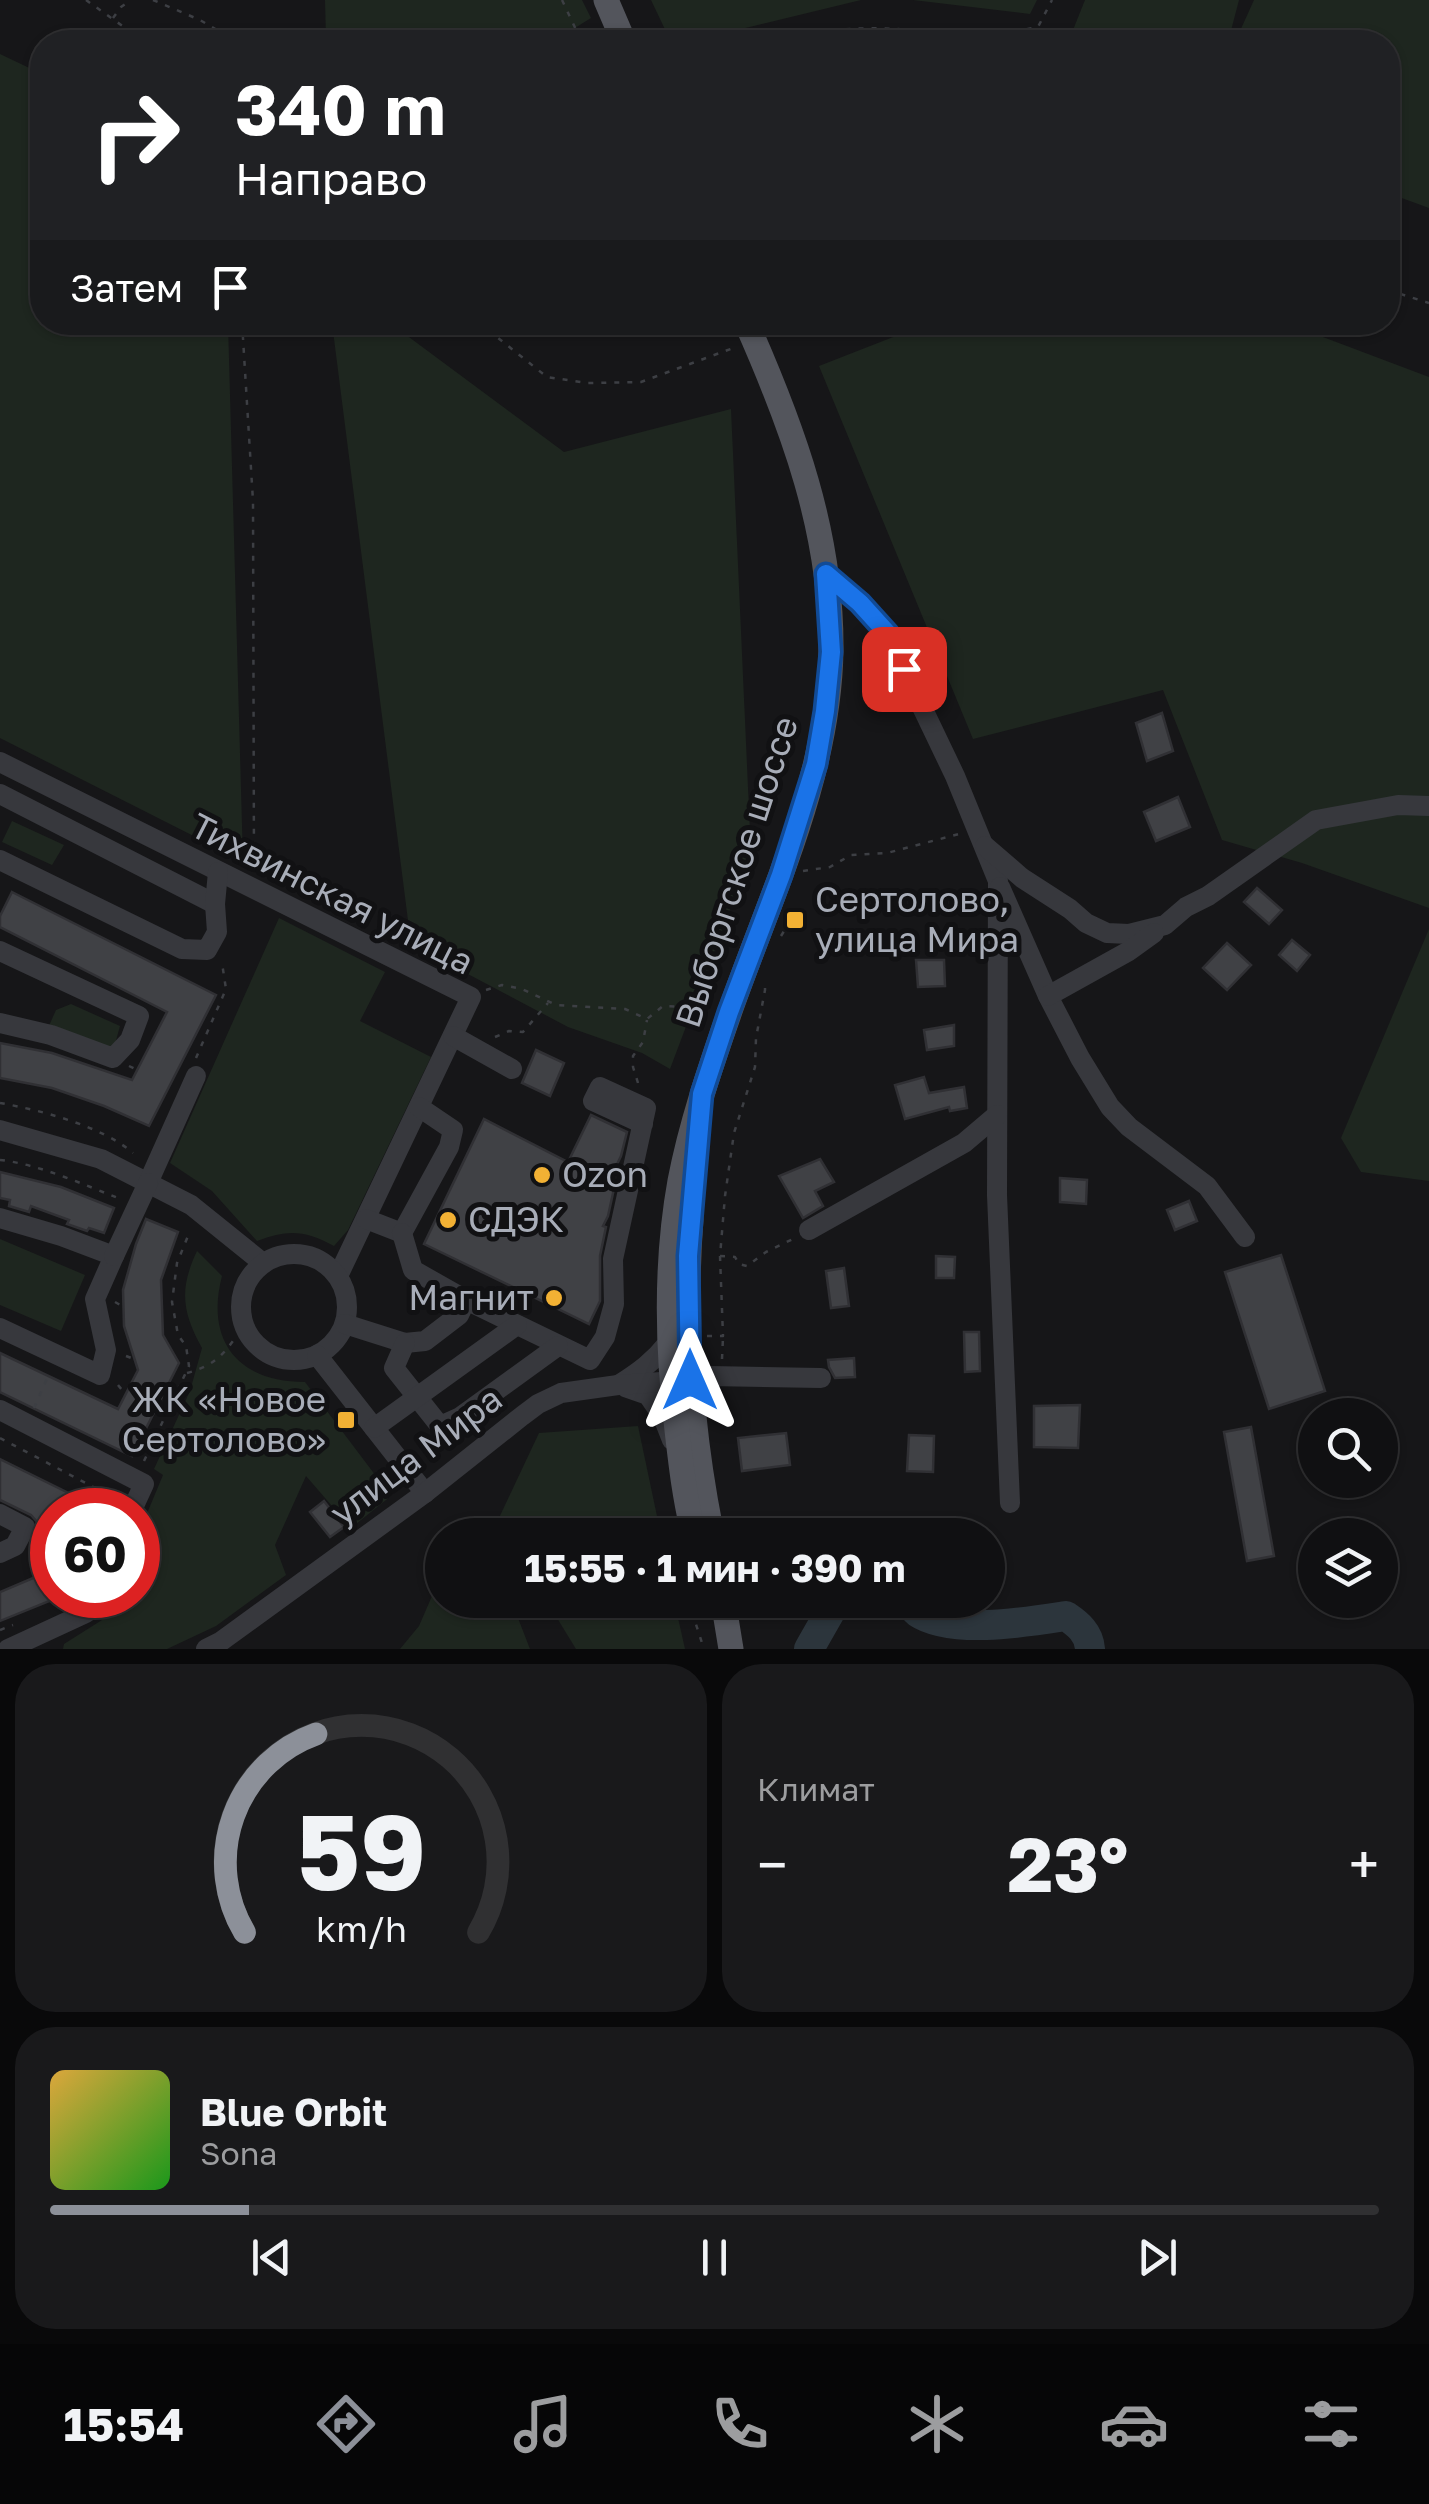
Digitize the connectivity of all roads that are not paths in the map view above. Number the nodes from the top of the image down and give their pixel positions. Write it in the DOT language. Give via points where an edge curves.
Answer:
graph roads {
  1 [pos="606,0"];
  2 [pos="619,30"];
  3 [pos="751,335"];
  4 [pos="826,574"];
  5 [pos="0,762"];
  6 [pos="0,794"];
  7 [pos="1429,806"];
  8 [pos="983,844"];
  9 [pos="0,860"];
  10 [pos="218,872"];
  11 [pos="998,881"];
  12 [pos="215,904"];
  13 [pos="1165,926"];
  14 [pos="0,951"];
  15 [pos="1048,996"];
  16 [pos="0,1023"];
  17 [pos="460,1041"];
  18 [pos="512,1069"];
  19 [pos="196,1076"];
  20 [pos="702,1094"];
  21 [pos="419,1107"];
  22 [pos="998,1114"];
  23 [pos="644,1116"];
  24 [pos="0,1130"];
  25 [pos="150,1179"];
  26 [pos="0,1218"];
  27 [pos="366,1218"];
  28 [pos="809,1230"];
  29 [pos="402,1232"];
  30 [pos="1245,1237"];
  31 [pos="114,1256"];
  32 [pos="263,1263"];
  33 [pos="338,1276"];
  34 [pos="466,1300"];
  35 [pos="345,1324"];
  36 [pos="517,1325"];
  37 [pos="0,1328"];
  38 [pos="405,1343"];
  39 [pos="668,1343"];
  40 [pos="558,1346"];
  41 [pos="317,1355"];
  42 [pos="822,1378"];
  43 [pos="680,1381"];
  44 [pos="618,1385"];
  45 [pos="417,1398"];
  46 [pos="0,1410"];
  47 [pos="374,1428"];
  48 [pos="681,1468"];
  49 [pos="142,1488"];
  50 [pos="425,1492"];
  51 [pos="1010,1503"];
  52 [pos="0,1514"];
  53 [pos="691,1518"];
  54 [pos="709,1518"];
  55 [pos="0,1552"];
  56 [pos="75,1618"];
  57 [pos="724,1618"];
  58 [pos="8,1649"];
  59 [pos="206,1649"];
  60 [pos="731,1649"];
  1 -- 2 [label="main road"];
  3 -- 4 [label="main road, Выборгское шоссе" via="815,506"];
  4 -- 8 [label="street" via="888,634"];
  4 -- 20 [label="main road, Выборгское шоссе" via="831,652 816,764"];
  5 -- 10 [label="street, Тихвинская улица"];
  6 -- 12 [label="street"];
  7 -- 13 [label="street" via="1316,820"];
  8 -- 11 [label="street"];
  8 -- 13 [label="street" via="1107,933"];
  9 -- 12 [label="street" via="182,949 206,950 217,932"];
  10 -- 12 [label="street"];
  10 -- 17 [label="street, Тихвинская улица" via="471,997"];
  11 -- 15 [label="street"];
  11 -- 22 [label="street"];
  13 -- 15 [label="street"];
  14 -- 16 [label="street" via="139,1016 113,1058"];
  15 -- 30 [label="street" via="1110,1108 1208,1186"];
  17 -- 18 [label="street"];
  17 -- 21 [label="street, Тихвинская улица"];
  19 -- 25 [label="street"];
  20 -- 39 [label="main road, Выборгское шоссе" via="680,1180"];
  20 -- 43 [label="main road, Выборгское шоссе"];
  21 -- 27 [label="street, Тихвинская улица"];
  21 -- 29 [label="street" via="453,1130"];
  22 -- 28 [label="street" via="964,1142"];
  22 -- 51 [label="street"];
  23 -- 40 [label="street" via="613,1259 614,1304 605,1337 590,1360"];
  24 -- 25 [label="street"];
  25 -- 31 [label="street"];
  25 -- 32 [label="street"];
  26 -- 31 [label="street"];
  27 -- 29 [label="street"];
  27 -- 33 [label="street, Тихвинская улица"];
  29 -- 34 [label="street" via="412,1270"];
  31 -- 37 [label="street" via="95,1299 106,1350 100,1375"];
  32 -- 33 [label="street" via="304,1254"];
  32 -- 41 [label="street" via="241,1301 249,1333 273,1356"];
  33 -- 35 [label="street" via="346,1291"];
  34 -- 36 [label="street"];
  34 -- 38 [label="street" via="459,1316 425,1341"];
  35 -- 38 [label="street"];
  35 -- 41 [label="street"];
  36 -- 40 [label="street"];
  36 -- 45 [label="street"];
  38 -- 45 [label="street" via="394,1368"];
  39 -- 43 [label="main road, Выборгское шоссе"];
  39 -- 44 [label="street"];
  40 -- 45 [label="street" via="440,1426"];
  41 -- 47 [label="street"];
  42 -- 43 [label="street, улица Мира"];
  43 -- 44 [label="street, улица Мира"];
  43 -- 48 [label="main road, Выборгское шоссе"];
  43 -- 54 [label="main road, Выборгское шоссе"];
  44 -- 48 [label="street" via="648,1395 664,1417"];
  44 -- 50 [label="street, улица Мира" via="561,1393 538,1404"];
  45 -- 47 [label="street"];
  46 -- 49 [label="street"];
  47 -- 50 [label="street"];
  48 -- 53 [label="main road, Выборгское шоссе"];
  50 -- 59 [label="street, улица Мира"];
  52 -- 55 [label="street" via="25,1528 15,1546"];
  56 -- 58 [label="street"];
  57 -- 60 [label="main road"];
}
